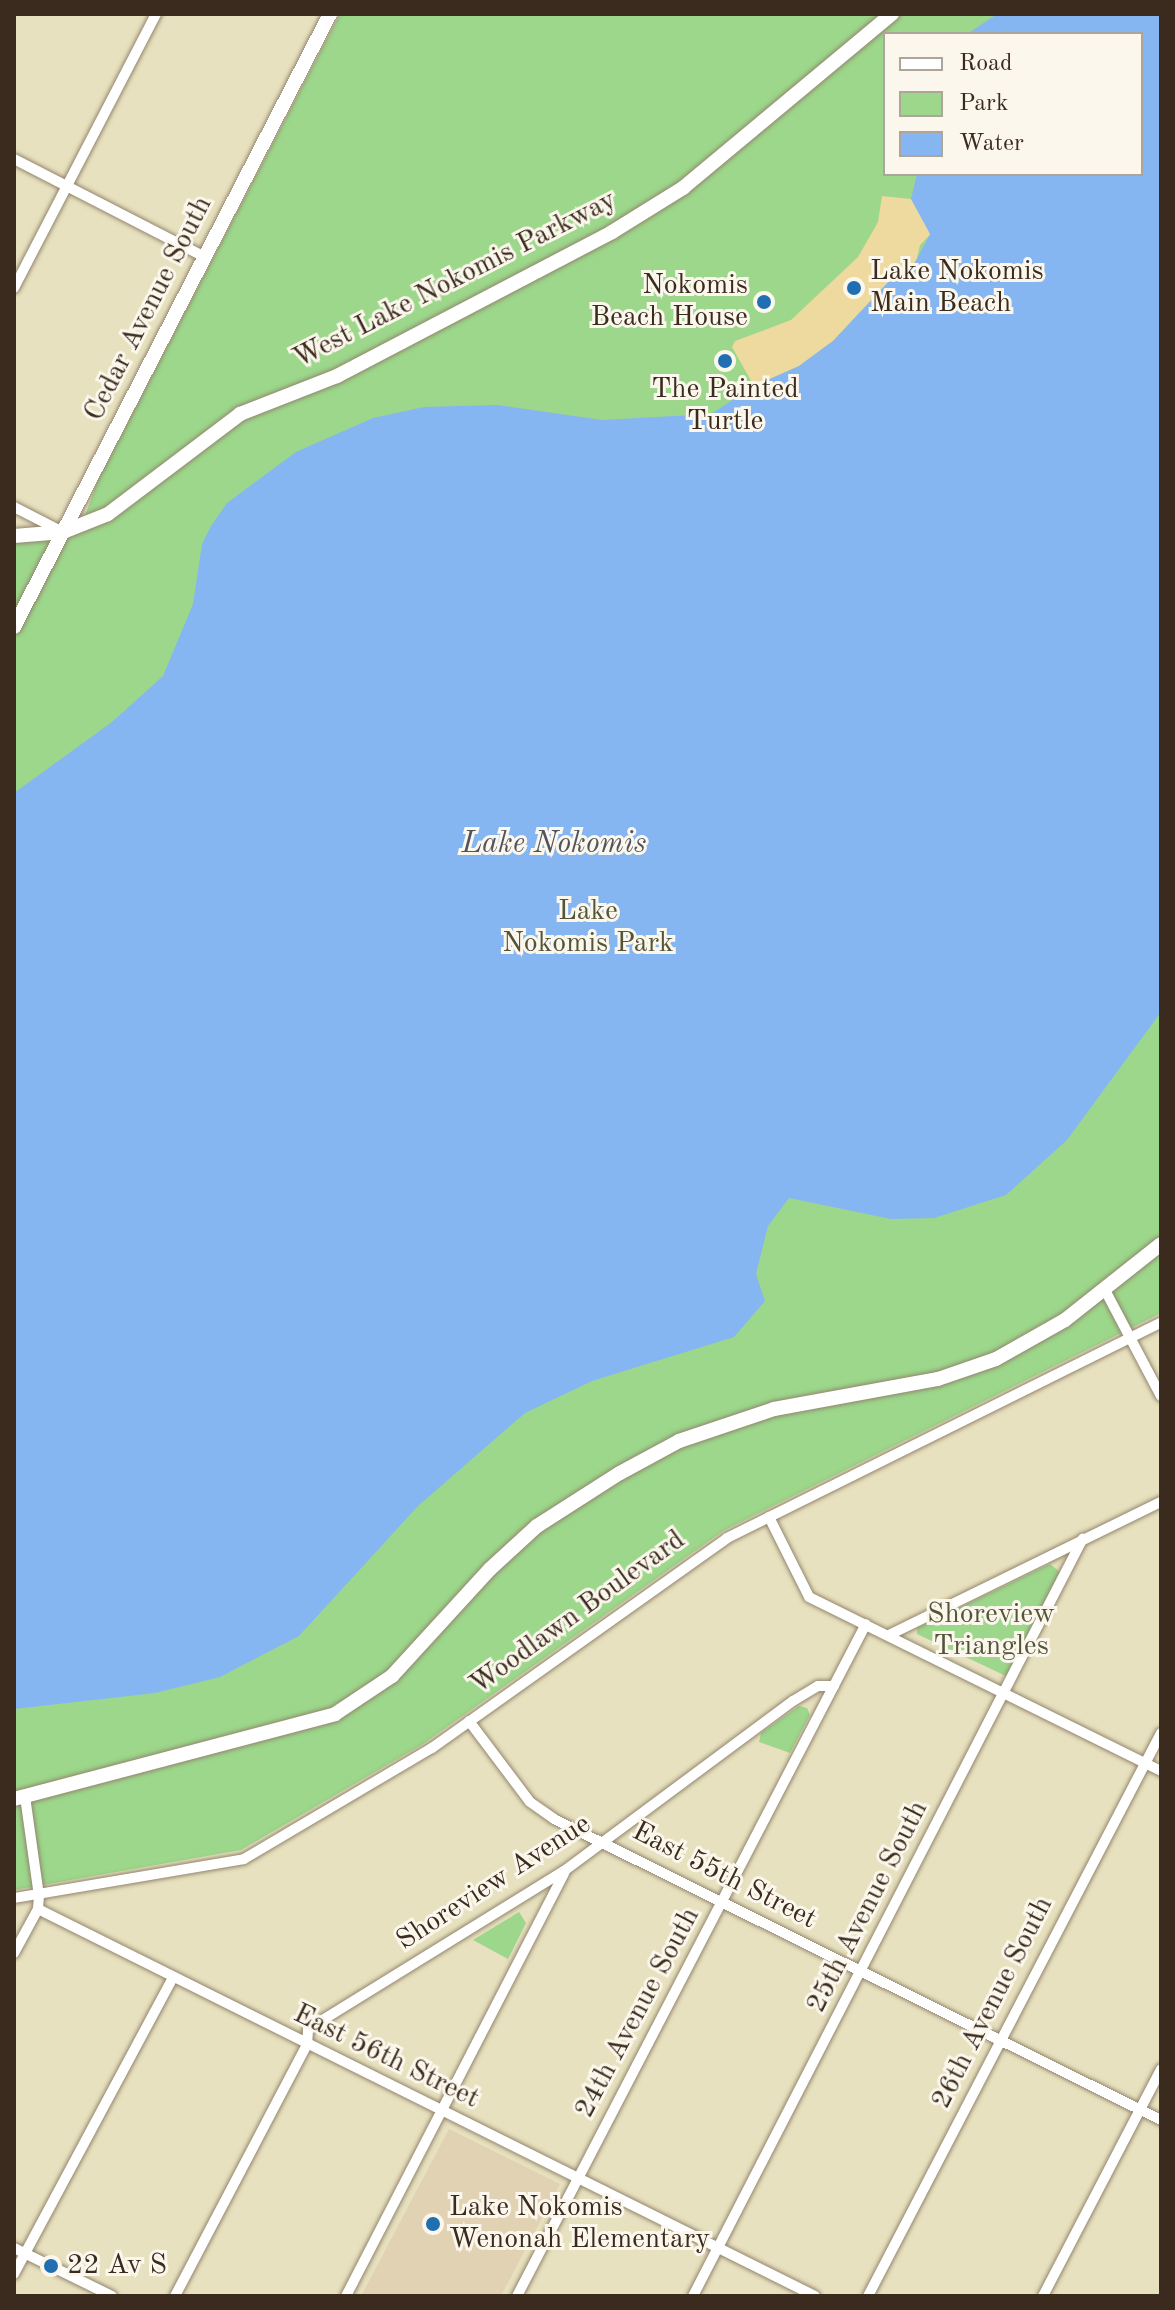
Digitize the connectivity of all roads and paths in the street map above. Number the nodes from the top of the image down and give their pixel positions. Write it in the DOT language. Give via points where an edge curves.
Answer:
graph roads {
  1 [pos="156,14"];
  2 [pos="330,14"];
  3 [pos="892,14"];
  4 [pos="14,159"];
  5 [pos="67,187"];
  6 [pos="205,257"];
  7 [pos="14,288"];
  8 [pos="14,507"];
  9 [pos="63,532"];
  10 [pos="14,536"];
  11 [pos="14,627"];
  12 [pos="1161,1244"];
  13 [pos="1105,1290"];
  14 [pos="1161,1323"];
  15 [pos="1132,1338"];
  16 [pos="1161,1396"];
  17 [pos="1161,1502"];
  18 [pos="769,1517"];
  19 [pos="1083,1538"];
  20 [pos="866,1624"];
  21 [pos="889,1635"];
  22 [pos="834,1686"];
  23 [pos="1005,1693"];
  24 [pos="469,1721"];
  25 [pos="1161,1733"];
  26 [pos="1145,1763"];
  27 [pos="1161,1771"];
  28 [pos="20,1798"];
  29 [pos="603,1842"];
  30 [pos="564,1871"];
  31 [pos="39,1896"];
  32 [pos="14,1898"];
  33 [pos="723,1902"];
  34 [pos="38,1909"];
  35 [pos="14,1953"];
  36 [pos="862,1972"];
  37 [pos="173,1977"];
  38 [pos="1000,2041"];
  39 [pos="307,2045"];
  40 [pos="1161,2069"];
  41 [pos="1140,2110"];
  42 [pos="441,2111"];
  43 [pos="1161,2120"];
  44 [pos="578,2179"];
  45 [pos="14,2248"];
  46 [pos="719,2248"];
  47 [pos="25,2253"];
  48 [pos="14,2274"];
  49 [pos="112,2296"];
  50 [pos="175,2296"];
  51 [pos="346,2296"];
  52 [pos="517,2296"];
  53 [pos="693,2296"];
  54 [pos="815,2296"];
  55 [pos="868,2296"];
  56 [pos="1043,2296"];
  1 -- 5 [label="street"];
  2 -- 6 [label="street, Cedar Avenue South"];
  3 -- 9 [label="street, West Lake Nokomis Parkway" via="677,193 396,346 240,414 123,504"];
  4 -- 5 [label="street"];
  5 -- 6 [label="street"];
  5 -- 7 [label="street"];
  6 -- 9 [label="street, Cedar Avenue South"];
  8 -- 9 [label="street"];
  9 -- 10 [label="street, West Lake Nokomis Parkway"];
  9 -- 11 [label="street, Cedar Avenue South"];
  12 -- 13 [label="street"];
  13 -- 15 [label="street"];
  13 -- 28 [label="street" via="996,1359 938,1379 774,1409 679,1441 620,1473 537,1526 392,1676 335,1714"];
  14 -- 15 [label="street, Woodlawn Boulevard"];
  15 -- 16 [label="street"];
  15 -- 18 [label="street, Woodlawn Boulevard"];
  17 -- 19 [label="street"];
  18 -- 20 [label="street" via="809,1597"];
  18 -- 24 [label="street, Woodlawn Boulevard" via="688,1563"];
  19 -- 21 [label="street"];
  19 -- 23 [label="street, 25th Avenue South"];
  20 -- 21 [label="street"];
  20 -- 22 [label="street, 24th Avenue South"];
  21 -- 23 [label="street"];
  22 -- 29 [label="street, Shoreview Avenue" via="818,1686 793,1701"];
  22 -- 33 [label="street, 24th Avenue South"];
  23 -- 26 [label="street"];
  23 -- 36 [label="street, 25th Avenue South"];
  24 -- 29 [label="street, East 55th Street" via="530,1802"];
  24 -- 31 [label="street, Woodlawn Boulevard" via="244,1859"];
  25 -- 26 [label="street, 26th Avenue South"];
  26 -- 27 [label="street"];
  26 -- 38 [label="street, 26th Avenue South"];
  28 -- 31 [label="street"];
  29 -- 30 [label="street, Shoreview Avenue"];
  29 -- 33 [label="street, East 55th Street"];
  30 -- 39 [label="street, Shoreview Avenue" via="312,2025"];
  30 -- 42 [label="street"];
  31 -- 32 [label="street, Woodlawn Boulevard"];
  31 -- 34 [label="street"];
  33 -- 36 [label="street, East 55th Street"];
  33 -- 44 [label="street, 24th Avenue South"];
  34 -- 35 [label="street"];
  34 -- 37 [label="street, East 56th Street"];
  36 -- 38 [label="street, East 55th Street"];
  36 -- 46 [label="street, 25th Avenue South"];
  37 -- 39 [label="street, East 56th Street"];
  37 -- 47 [label="street"];
  38 -- 41 [label="street, East 55th Street"];
  38 -- 55 [label="street, 26th Avenue South"];
  39 -- 42 [label="street, East 56th Street"];
  39 -- 50 [label="street, Shoreview Avenue"];
  40 -- 41 [label="street"];
  41 -- 43 [label="street, East 55th Street"];
  41 -- 56 [label="street"];
  42 -- 44 [label="street, East 56th Street"];
  42 -- 51 [label="street"];
  44 -- 46 [label="street, East 56th Street"];
  44 -- 52 [label="street, 24th Avenue South"];
  45 -- 47 [label="street"];
  46 -- 53 [label="street, 25th Avenue South"];
  46 -- 54 [label="street, East 56th Street"];
  47 -- 48 [label="street"];
  47 -- 49 [label="street"];
}
